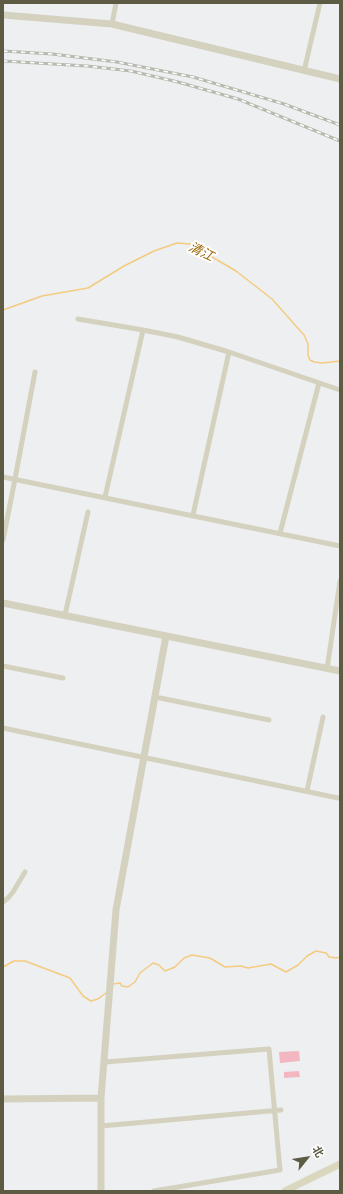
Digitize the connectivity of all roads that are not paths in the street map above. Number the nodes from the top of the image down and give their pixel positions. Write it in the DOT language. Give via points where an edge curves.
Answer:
graph roads {
  1 [pos="116,3"];
  2 [pos="320,3"];
  3 [pos="3,16"];
  4 [pos="112,24"];
  5 [pos="304,71"];
  6 [pos="340,79"];
  7 [pos="78,320"];
  8 [pos="143,330"];
  9 [pos="229,352"];
  10 [pos="35,372"];
  11 [pos="319,383"];
  12 [pos="340,390"];
  13 [pos="3,477"];
  14 [pos="16,479"];
  15 [pos="105,497"];
  16 [pos="88,512"];
  17 [pos="193,515"];
  18 [pos="280,533"];
  19 [pos="3,540"];
  20 [pos="340,546"];
  21 [pos="340,581"];
  22 [pos="3,603"];
  23 [pos="65,615"];
  24 [pos="166,636"];
  25 [pos="3,666"];
  26 [pos="327,668"];
  27 [pos="340,671"];
  28 [pos="63,678"];
  29 [pos="155,697"];
  30 [pos="323,717"];
  31 [pos="269,720"];
  32 [pos="3,728"];
  33 [pos="144,757"];
  34 [pos="307,791"];
  35 [pos="338,798"];
  36 [pos="24,872"];
  37 [pos="3,902"];
  38 [pos="104,1062"];
  39 [pos="101,1098"];
  40 [pos="3,1099"];
  41 [pos="275,1110"];
  42 [pos="281,1110"];
  43 [pos="101,1126"];
  44 [pos="340,1164"];
  45 [pos="340,1168"];
  46 [pos="101,1191"];
  47 [pos="154,1191"];
  48 [pos="285,1191"];
  49 [pos="293,1191"];
  1 -- 4 [label="street"];
  2 -- 5 [label="street"];
  3 -- 4 [label="street"];
  4 -- 5 [label="street"];
  5 -- 6 [label="street"];
  7 -- 8 [label="street"];
  8 -- 9 [label="street"];
  8 -- 15 [label="street"];
  9 -- 11 [label="street"];
  9 -- 17 [label="street"];
  10 -- 14 [label="street"];
  11 -- 12 [label="street"];
  11 -- 18 [label="street"];
  13 -- 14 [label="street"];
  14 -- 15 [label="street"];
  14 -- 19 [label="street"];
  15 -- 17 [label="street"];
  16 -- 23 [label="street"];
  17 -- 18 [label="street"];
  18 -- 20 [label="street"];
  21 -- 26 [label="street"];
  22 -- 23 [label="street"];
  23 -- 24 [label="street"];
  24 -- 26 [label="street"];
  24 -- 29 [label="street"];
  25 -- 28 [label="street"];
  26 -- 27 [label="street"];
  29 -- 31 [label="street"];
  29 -- 33 [label="street"];
  30 -- 34 [label="street"];
  32 -- 33 [label="street"];
  33 -- 34 [label="street"];
  33 -- 38 [label="street" via="116,910"];
  34 -- 35 [label="street"];
  36 -- 37 [label="street" via="11,895"];
  38 -- 39 [label="street"];
  38 -- 41 [label="street" via="269,1049"];
  39 -- 40 [label="street"];
  39 -- 43 [label="street"];
  41 -- 42 [label="street"];
  41 -- 43 [label="street"];
  41 -- 47 [label="street" via="280,1170"];
  43 -- 46 [label="street"];
  44 -- 48 [label="main road"];
  45 -- 49 [label="main road"];
}
